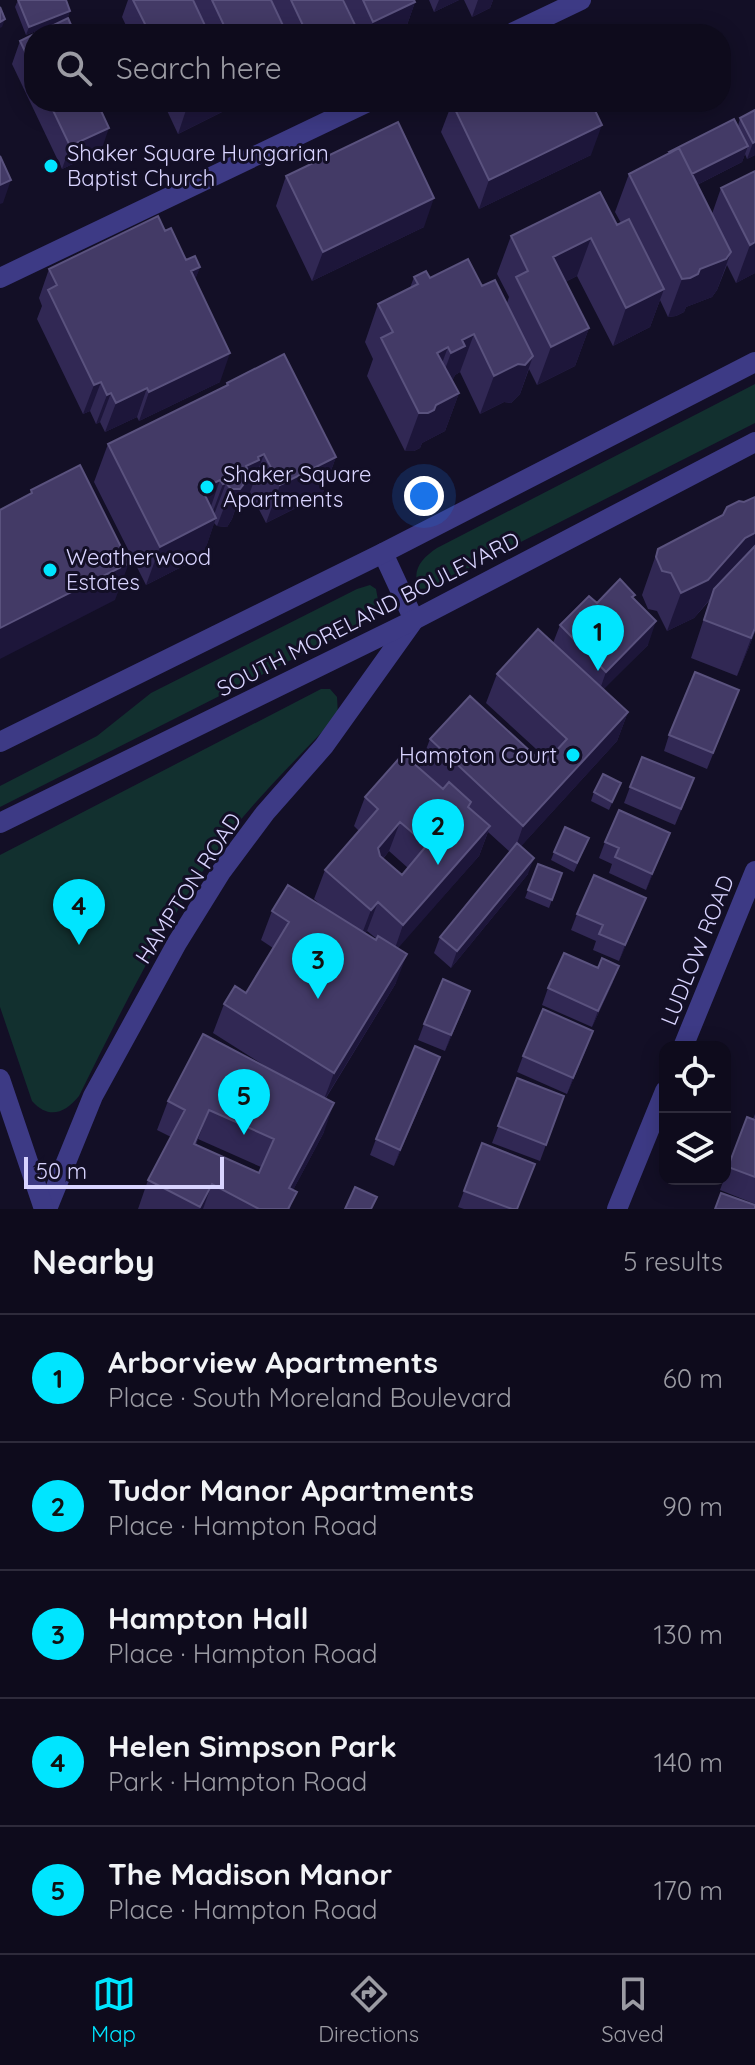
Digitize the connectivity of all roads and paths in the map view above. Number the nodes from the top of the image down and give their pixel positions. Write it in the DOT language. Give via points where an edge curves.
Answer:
graph roads {
  1 [pos="581,0"];
  2 [pos="531,24"];
  3 [pos="347,112"];
  4 [pos="0,278"];
  5 [pos="755,362"];
  6 [pos="755,442"];
  7 [pos="383,553"];
  8 [pos="414,620"];
  9 [pos="0,742"];
  10 [pos="0,823"];
  11 [pos="755,871"];
  12 [pos="685,1041"];
  13 [pos="0,1079"];
  14 [pos="659,1106"];
  15 [pos="4,1108"];
  16 [pos="46,1209"];
  17 [pos="617,1209"];
  1 -- 2 [label="street"];
  3 -- 4 [label="street"];
  5 -- 7 [label="street"];
  6 -- 8 [label="street, SOUTH MORELAND BOULEVARD"];
  7 -- 8 [label="street"];
  7 -- 9 [label="street"];
  8 -- 10 [label="street, SOUTH MORELAND BOULEVARD"];
  8 -- 16 [label="street, HAMPTON ROAD" via="324,746 239,848 184,931 93,1096"];
  11 -- 12 [label="street, LUDLOW ROAD"];
  13 -- 15 [label="street"];
  14 -- 17 [label="street"];
  15 -- 16 [label="street"];
}
